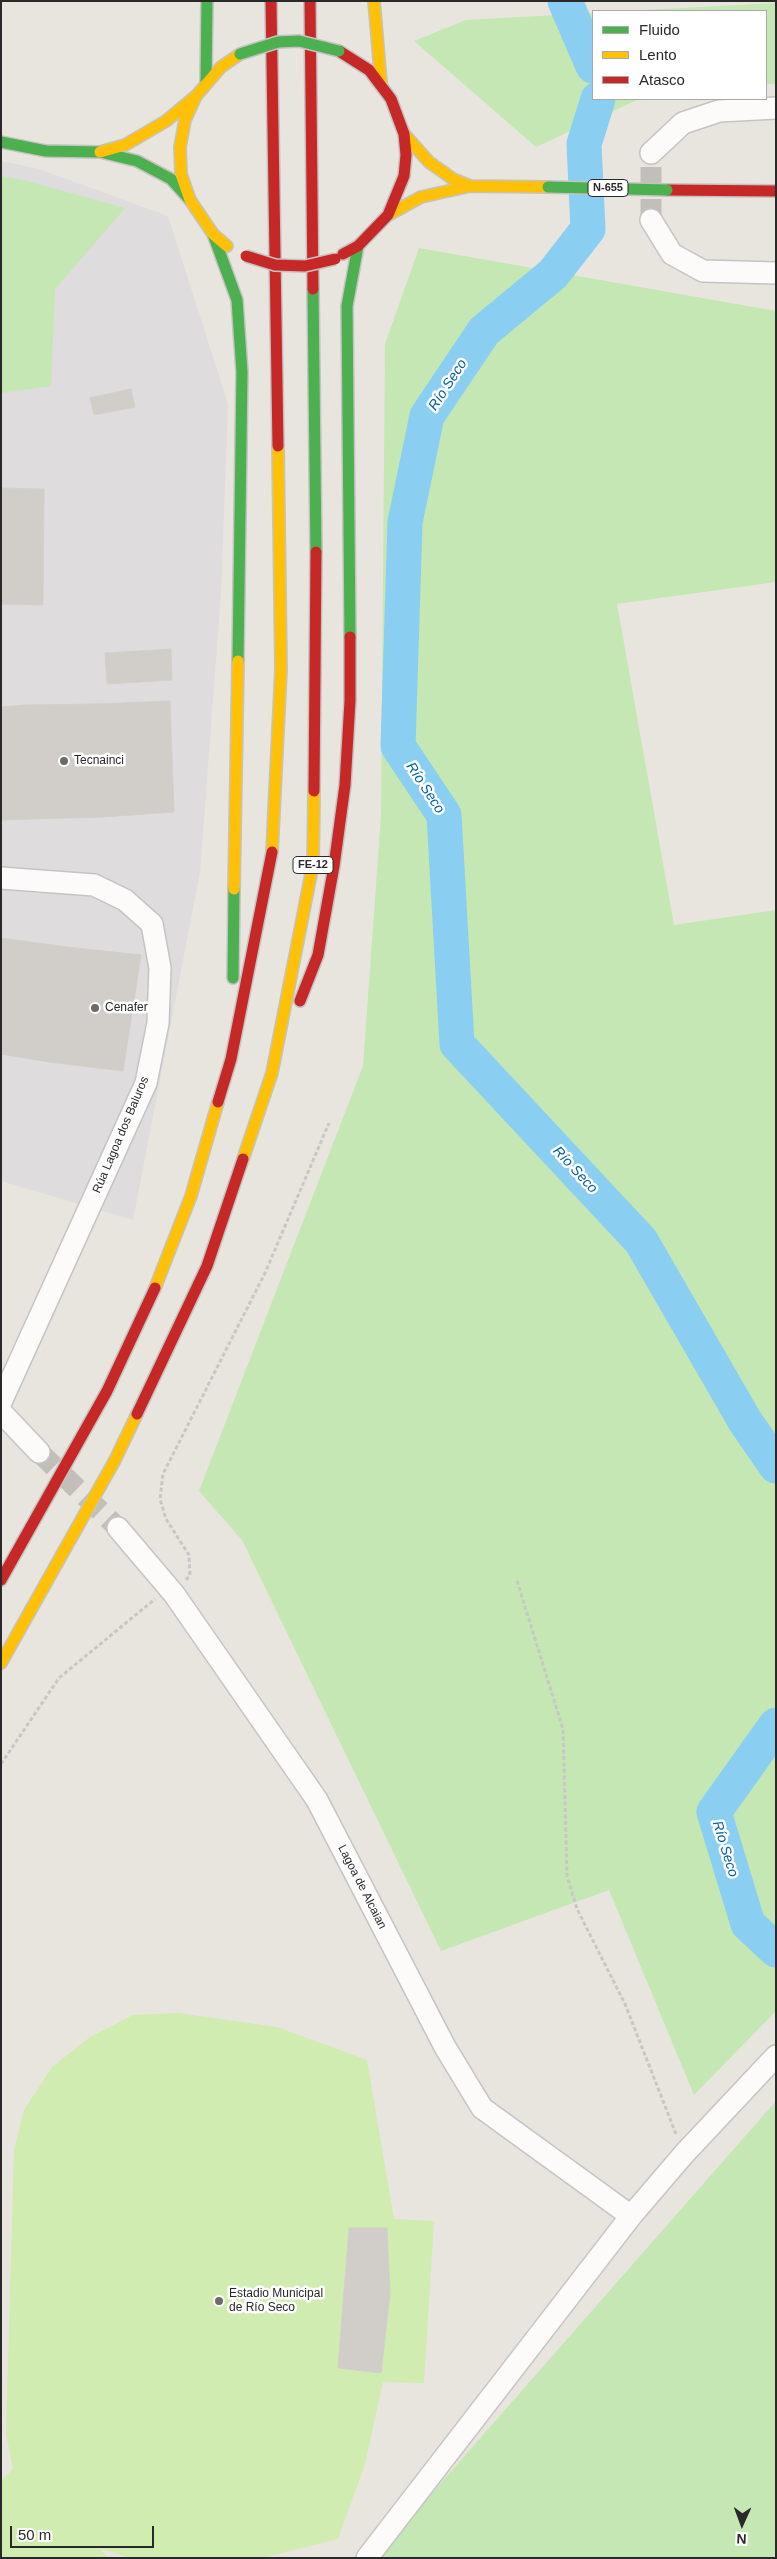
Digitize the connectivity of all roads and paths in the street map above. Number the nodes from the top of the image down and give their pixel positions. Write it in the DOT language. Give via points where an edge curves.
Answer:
graph roads {
  1 [pos="207,1"];
  2 [pos="271,1"];
  3 [pos="310,1"];
  4 [pos="374,1"];
  5 [pos="206,82"];
  6 [pos="381,83"];
  7 [pos="196,96"];
  8 [pos="776,108"];
  9 [pos="404,134"];
  10 [pos="1,142"];
  11 [pos="100,152"];
  12 [pos="651,154"];
  13 [pos="470,186"];
  14 [pos="776,191"];
  15 [pos="190,200"];
  16 [pos="388,215"];
  17 [pos="651,220"];
  18 [pos="213,234"];
  19 [pos="358,246"];
  20 [pos="776,274"];
  21 [pos="1,878"];
  22 [pos="231,1059"];
  23 [pos="272,1073"];
  24 [pos="329,1122"];
  25 [pos="1,1402"];
  26 [pos="1,1412"];
  27 [pos="39,1452"];
  28 [pos="118,1528"];
  29 [pos="1,1580"];
  30 [pos="516,1581"];
  31 [pos="171,1591"];
  32 [pos="1,1663"];
  33 [pos="1,1764"];
  34 [pos="776,2056"];
  35 [pos="684,2154"];
  36 [pos="631,2216"];
  37 [pos="368,2558"];
  1 -- 5 [label="main road"];
  2 -- 22 [label="main road" via="281,669 273,847"];
  3 -- 23 [label="main road, FE-12" via="316,646 313,864"];
  4 -- 6 [label="main road"];
  5 -- 6 [label="main road, bridge" via="240,54 278,42 299,41 339,51"];
  5 -- 7 [label="main road"];
  6 -- 9 [label="main road" via="395,107"];
  7 -- 11 [label="main road" via="159,126 125,145"];
  7 -- 15 [label="main road" via="185,120 180,147 181,174"];
  8 -- 12 [label="street" via="719,111 684,123"];
  9 -- 13 [label="main road" via="429,162 453,179"];
  9 -- 16 [label="main road" via="404,176"];
  10 -- 11 [label="main road" via="46,151"];
  11 -- 15 [label="main road" via="137,161 171,179"];
  13 -- 14 [label="main road, N-655, bridge"];
  13 -- 16 [label="main road" via="421,197"];
  15 -- 18 [label="main road"];
  16 -- 19 [label="main road"];
  17 -- 20 [label="street" via="672,254 703,271"];
  18 -- 19 [label="main road, bridge" via="246,256 275,265 305,266 335,258"];
  18 -- 22 [label="main road" via="236,300 242,372"];
  19 -- 23 [label="main road" via="347,306 350,701 345,785 318,955"];
  21 -- 25 [label="street, Rúa Lagoa dos Baluros" via="94,885 125,900 152,924 160,968 158,1023 146,1083"];
  22 -- 29 [label="main road" via="192,1196 167,1262 107,1391"];
  23 -- 32 [label="main road, FE-12" via="208,1266 115,1460"];
  24 -- 31 [label="path" via="265,1273 163,1474 160,1499 166,1519 189,1554 190,1575"];
  26 -- 27 [label="street"];
  28 -- 31 [label="street, Lagoa de Alcaian"];
  30 -- 35 [label="path" via="563,1729 567,1876 577,1909 625,2004"];
  31 -- 33 [label="path" via="59,1678"];
  31 -- 36 [label="street, Lagoa de Alcaian" via="317,1800 445,2047 482,2108"];
  34 -- 35 [label="street"];
  35 -- 36 [label="street"];
  36 -- 37 [label="street"];
}
